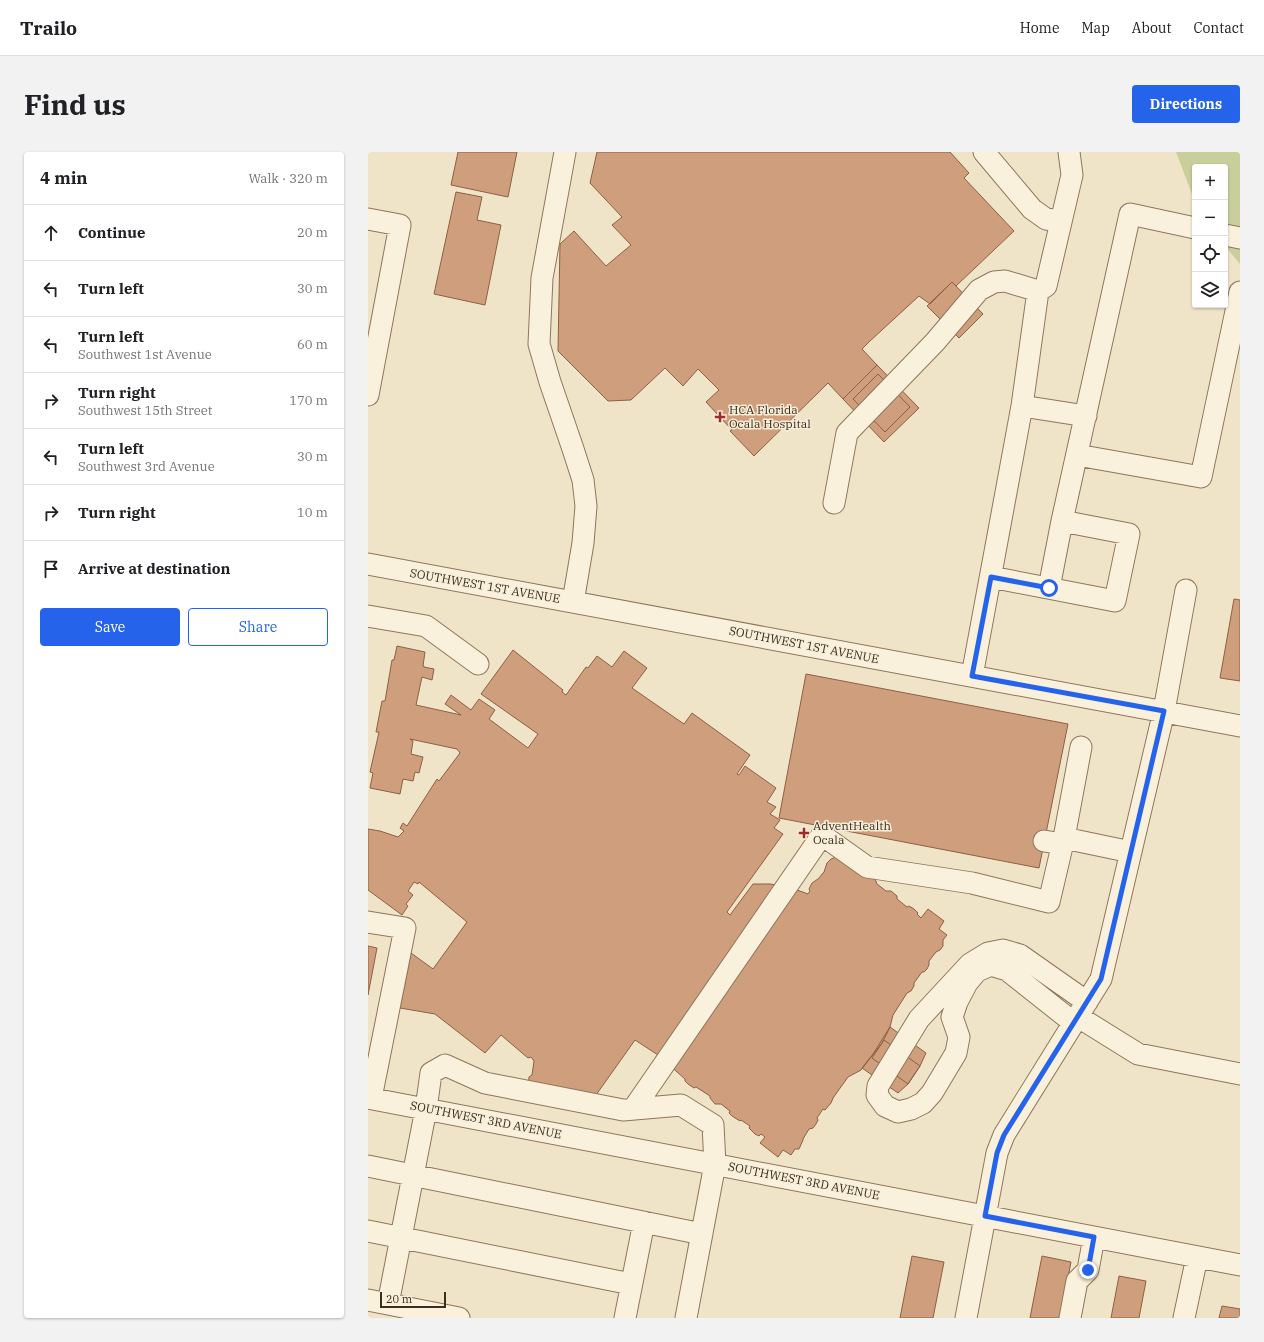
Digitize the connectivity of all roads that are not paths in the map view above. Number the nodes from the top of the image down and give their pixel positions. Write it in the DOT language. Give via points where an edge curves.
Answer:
graph roads {
  1 [pos="565,152"];
  2 [pos="984,152"];
  3 [pos="1068,152"];
  4 [pos="368,219"];
  5 [pos="1061,221"];
  6 [pos="1192,227"];
  7 [pos="1228,236"];
  8 [pos="1240,238"];
  9 [pos="1038,291"];
  10 [pos="1240,292"];
  11 [pos="368,395"];
  12 [pos="1022,406"];
  13 [pos="1086,416"];
  14 [pos="1077,455"];
  15 [pos="834,503"];
  16 [pos="1062,521"];
  17 [pos="368,564"];
  18 [pos="991,577"];
  19 [pos="1049,588"];
  20 [pos="1186,590"];
  21 [pos="573,602"];
  22 [pos="368,616"];
  23 [pos="478,664"];
  24 [pos="972,676"];
  25 [pos="1164,711"];
  26 [pos="1240,726"];
  27 [pos="1074,754"];
  28 [pos="1057,841"];
  29 [pos="1131,852"];
  30 [pos="368,922"];
  31 [pos="1079,1014"];
  32 [pos="1240,1074"];
  33 [pos="369,1098"];
  34 [pos="634,1108"];
  35 [pos="426,1109"];
  36 [pos="715,1164"];
  37 [pos="368,1166"];
  38 [pos="413,1175"];
  39 [pos="985,1216"];
  40 [pos="644,1222"];
  41 [pos="368,1231"];
  42 [pos="702,1234"];
  43 [pos="401,1237"];
  44 [pos="1094,1237"];
  45 [pos="1197,1257"];
  46 [pos="1240,1265"];
  47 [pos="631,1284"];
  48 [pos="378,1302"];
  49 [pos="460,1318"];
  50 [pos="625,1318"];
  51 [pos="686,1318"];
  52 [pos="966,1318"];
  53 [pos="1070,1318"];
  54 [pos="1184,1318"];
  1 -- 21 [label="street" via="542,278 539,344 583,480 586,506 583,543"];
  2 -- 5 [label="street" via="1032,209 1046,218"];
  3 -- 5 [label="street" via="1072,175"];
  4 -- 11 [label="street" via="400,225"];
  5 -- 9 [label="street" via="1046,286"];
  6 -- 13 [label="street" via="1130,214"];
  7 -- 8 [label="street"];
  9 -- 12 [label="street"];
  9 -- 15 [label="street" via="1005,281 994,282 979,290 935,342 847,433"];
  10 -- 14 [label="street" via="1201,477"];
  12 -- 13 [label="street"];
  12 -- 18 [label="street"];
  13 -- 14 [label="street"];
  14 -- 16 [label="street"];
  16 -- 19 [label="street"];
  16 -- 19 [label="street" via="1129,534 1116,601"];
  17 -- 21 [label="street, SOUTHWEST 1ST AVENUE"];
  18 -- 19 [label="street"];
  18 -- 24 [label="street"];
  20 -- 25 [label="street"];
  21 -- 24 [label="street, SOUTHWEST 1ST AVENUE"];
  22 -- 23 [label="street" via="426,626"];
  24 -- 25 [label="street, SOUTHWEST 1ST AVENUE"];
  25 -- 26 [label="street, SOUTHWEST 1ST AVENUE"];
  25 -- 29 [label="street"];
  27 -- 28 [label="street"];
  28 -- 29 [label="street"];
  28 -- 34 [label="street" via="1049,902 972,883 867,867 839,838 822,835"];
  29 -- 31 [label="street" via="1101,979"];
  30 -- 33 [label="street" via="405,928"];
  31 -- 31 [label="street" via="1020,954 1003,950 988,954 970,964 919,1019 878,1086 877,1094 885,1106 898,1112 923,1103 932,1093 956,1053 959,1037 952,1017 957,1002 967,982 977,971 991,965 1007,970"];
  31 -- 32 [label="street" via="1138,1054"];
  31 -- 39 [label="street" via="1004,1135 997,1153"];
  33 -- 35 [label="street, SOUTHWEST 3RD AVENUE"];
  34 -- 35 [label="street" via="623,1110 485,1083 445,1065 431,1073"];
  34 -- 36 [label="street" via="681,1105 713,1125"];
  35 -- 36 [label="street, SOUTHWEST 3RD AVENUE"];
  35 -- 38 [label="street"];
  36 -- 39 [label="street, SOUTHWEST 3RD AVENUE"];
  36 -- 42 [label="street"];
  37 -- 38 [label="street"];
  38 -- 40 [label="street"];
  38 -- 43 [label="street"];
  39 -- 44 [label="street, SOUTHWEST 3RD AVENUE"];
  39 -- 52 [label="street"];
  40 -- 42 [label="street"];
  40 -- 47 [label="street"];
  41 -- 43 [label="street"];
  42 -- 51 [label="street"];
  43 -- 47 [label="street"];
  43 -- 48 [label="street"];
  44 -- 45 [label="street, SOUTHWEST 3RD AVENUE"];
  44 -- 53 [label="street" via="1088,1270 1078,1281"];
  45 -- 46 [label="street, SOUTHWEST 3RD AVENUE"];
  45 -- 54 [label="street"];
  47 -- 50 [label="street"];
  48 -- 49 [label="street"];
}
